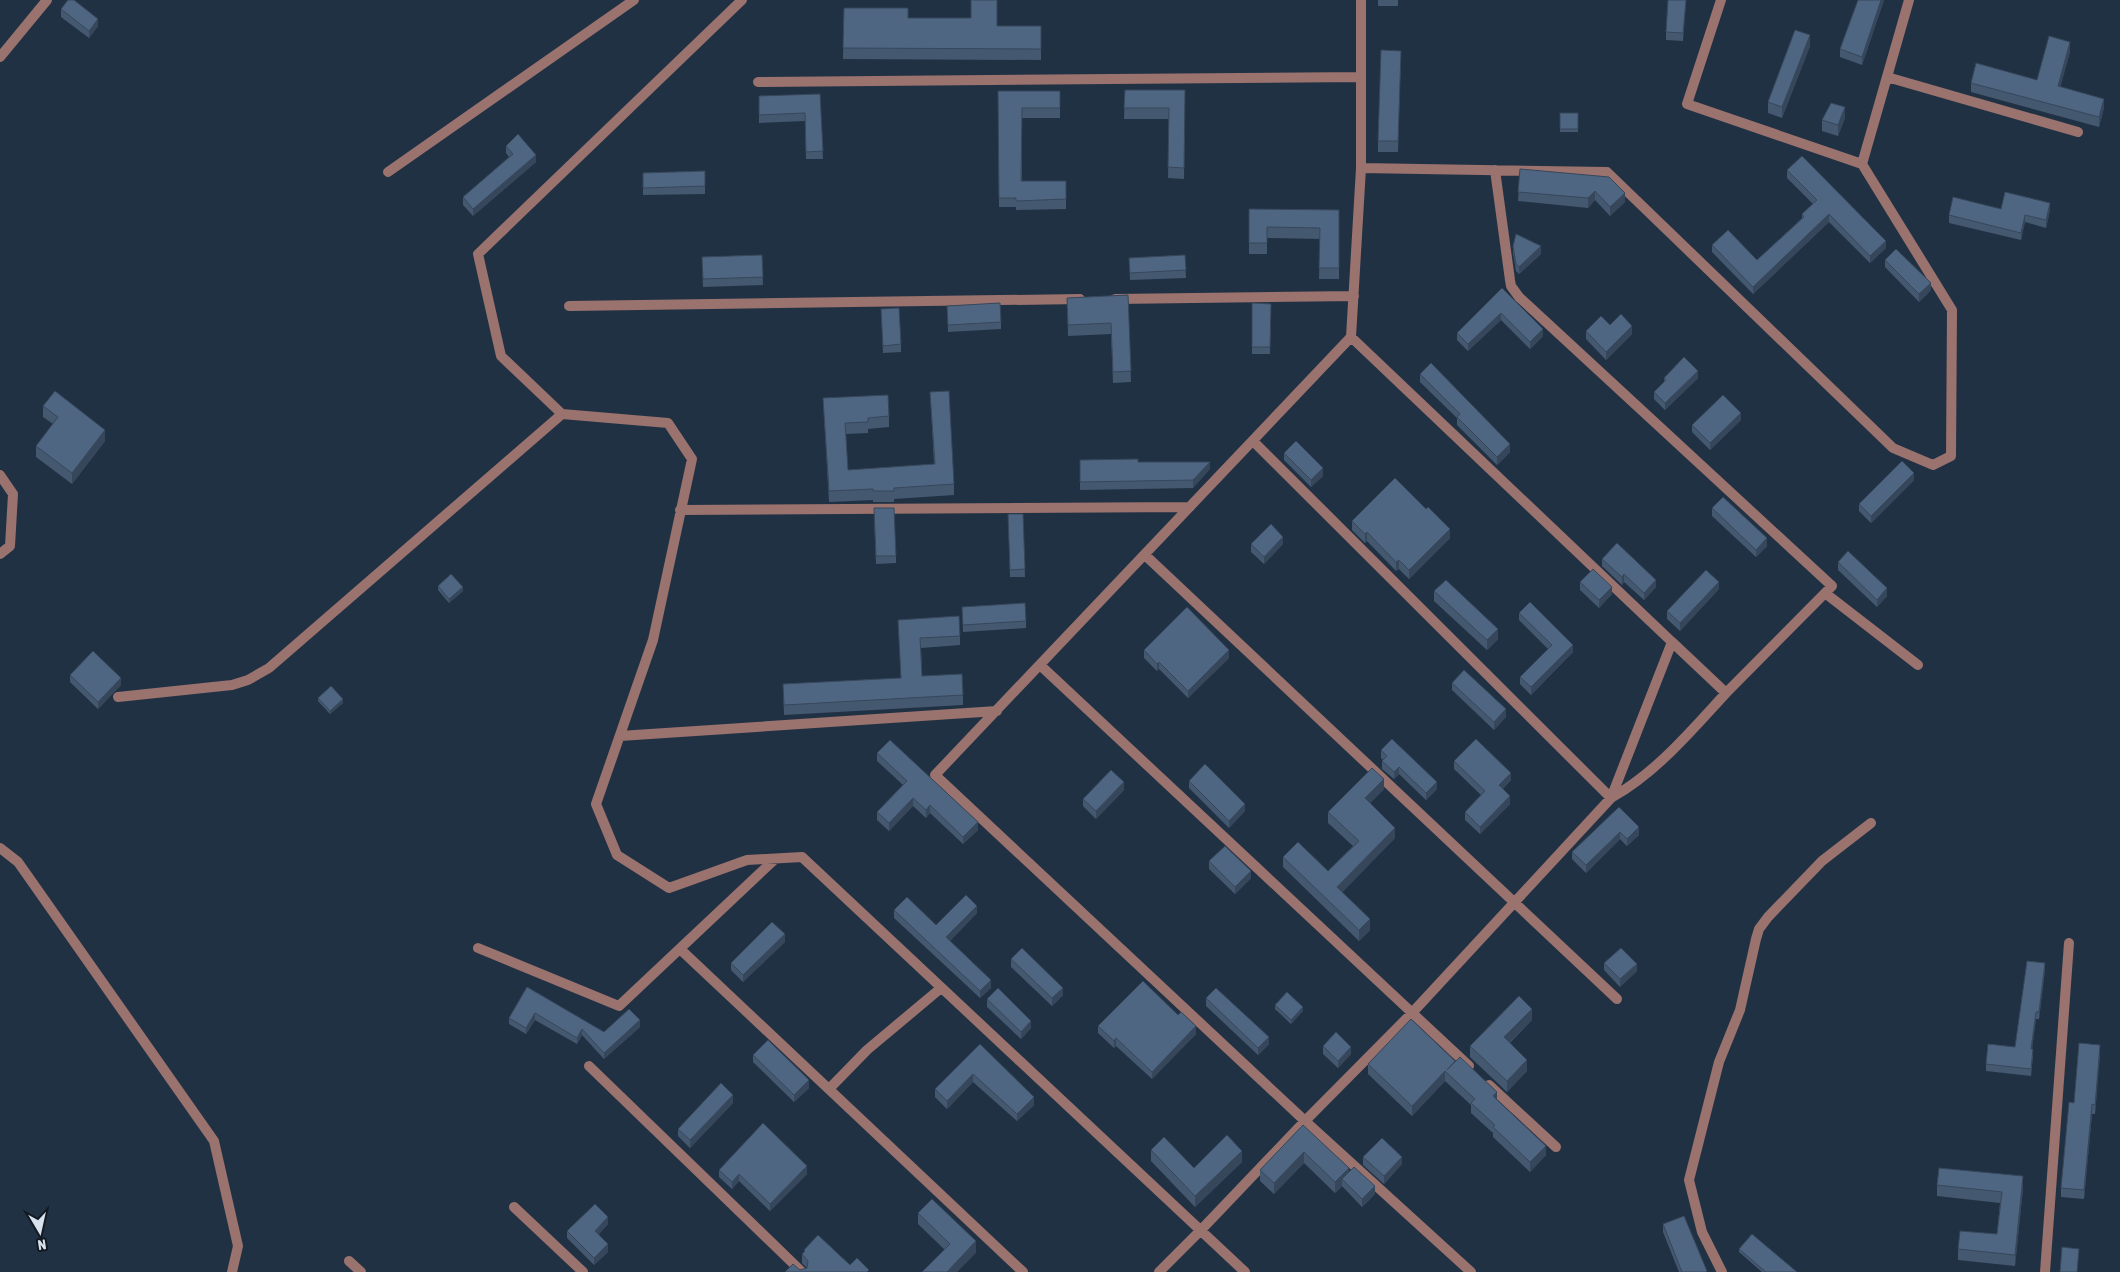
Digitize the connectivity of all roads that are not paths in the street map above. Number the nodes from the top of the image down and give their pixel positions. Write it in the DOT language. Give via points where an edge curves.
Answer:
graph roads {
  1 [pos="47,0"];
  2 [pos="634,0"];
  3 [pos="742,0"];
  4 [pos="1361,0"];
  5 [pos="1721,0"];
  6 [pos="1909,0"];
  7 [pos="0,57"];
  8 [pos="1361,77"];
  9 [pos="1887,77"];
  10 [pos="758,82"];
  11 [pos="2078,132"];
  12 [pos="1862,164"];
  13 [pos="1361,168"];
  14 [pos="1495,170"];
  15 [pos="388,172"];
  16 [pos="1354,296"];
  17 [pos="569,306"];
  18 [pos="1351,337"];
  19 [pos="562,414"];
  20 [pos="1253,441"];
  21 [pos="0,475"];
  22 [pos="1190,507"];
  23 [pos="680,510"];
  24 [pos="0,554"];
  25 [pos="1145,555"];
  26 [pos="1825,592"];
  27 [pos="1672,642"];
  28 [pos="1040,665"];
  29 [pos="1918,665"];
  30 [pos="1726,693"];
  31 [pos="118,698"];
  32 [pos="997,711"];
  33 [pos="620,736"];
  34 [pos="1611,798"];
  35 [pos="1871,823"];
  36 [pos="0,848"];
  37 [pos="775,859"];
  38 [pos="1514,902"];
  39 [pos="2069,943"];
  40 [pos="478,948"];
  41 [pos="680,949"];
  42 [pos="942,988"];
  43 [pos="1617,999"];
  44 [pos="1412,1013"];
  45 [pos="589,1066"];
  46 [pos="829,1089"];
  47 [pos="1305,1121"];
  48 [pos="1556,1147"];
  49 [pos="514,1207"];
  50 [pos="1201,1230"];
  51 [pos="349,1261"];
  52 [pos="232,1272"];
  53 [pos="361,1272"];
  54 [pos="584,1272"];
  55 [pos="802,1272"];
  56 [pos="1023,1272"];
  57 [pos="1159,1272"];
  58 [pos="1245,1272"];
  59 [pos="1471,1272"];
  60 [pos="1722,1272"];
  61 [pos="2045,1272"];
  1 -- 7 [label="street"];
  2 -- 15 [label="street"];
  3 -- 19 [label="street" via="478,254 500,356"];
  4 -- 8 [label="street"];
  5 -- 12 [label="street" via="1687,104"];
  6 -- 9 [label="street"];
  8 -- 10 [label="street"];
  8 -- 13 [label="street"];
  9 -- 11 [label="street"];
  9 -- 12 [label="street"];
  12 -- 14 [label="street" via="1952,310 1951,456 1933,465 1893,448 1607,172"];
  13 -- 14 [label="street"];
  13 -- 16 [label="street"];
  14 -- 26 [label="street" via="1514,291 1832,586"];
  16 -- 17 [label="street"];
  16 -- 18 [label="street"];
  18 -- 20 [label="street"];
  18 -- 27 [label="street"];
  19 -- 23 [label="street" via="668,422 692,459"];
  19 -- 31 [label="street" via="269,668 232,686"];
  20 -- 22 [label="street"];
  20 -- 34 [label="street"];
  21 -- 24 [label="street" via="13,494 10,546"];
  22 -- 23 [label="street"];
  22 -- 25 [label="street"];
  23 -- 33 [label="street" via="653,640"];
  25 -- 28 [label="street"];
  25 -- 38 [label="street"];
  26 -- 29 [label="street"];
  26 -- 30 [label="street"];
  27 -- 30 [label="street"];
  27 -- 34 [label="street"];
  28 -- 32 [label="street"];
  28 -- 44 [label="street"];
  30 -- 34 [label="street" via="1684,739 1630,788"];
  32 -- 33 [label="street"];
  32 -- 47 [label="street" via="935,775"];
  33 -- 37 [label="street" via="596,804 617,855 669,888 747,860"];
  34 -- 38 [label="street"];
  35 -- 60 [label="street" via="1822,861 1759,929 1740,1010 1719,1062 1689,1180 1702,1232"];
  36 -- 52 [label="street" via="18,862 214,1141 238,1246"];
  37 -- 41 [label="street"];
  37 -- 42 [label="street" via="802,857"];
  38 -- 43 [label="street"];
  38 -- 44 [label="street"];
  39 -- 61 [label="street"];
  40 -- 41 [label="street" via="619,1006"];
  41 -- 46 [label="street"];
  42 -- 46 [label="street" via="867,1050"];
  42 -- 50 [label="street"];
  44 -- 47 [label="street"];
  44 -- 48 [label="street"];
  45 -- 55 [label="street"];
  46 -- 56 [label="street"];
  47 -- 50 [label="street"];
  47 -- 59 [label="street"];
  49 -- 54 [label="street"];
  50 -- 57 [label="street"];
  50 -- 58 [label="street"];
  51 -- 53 [label="street"];
}
